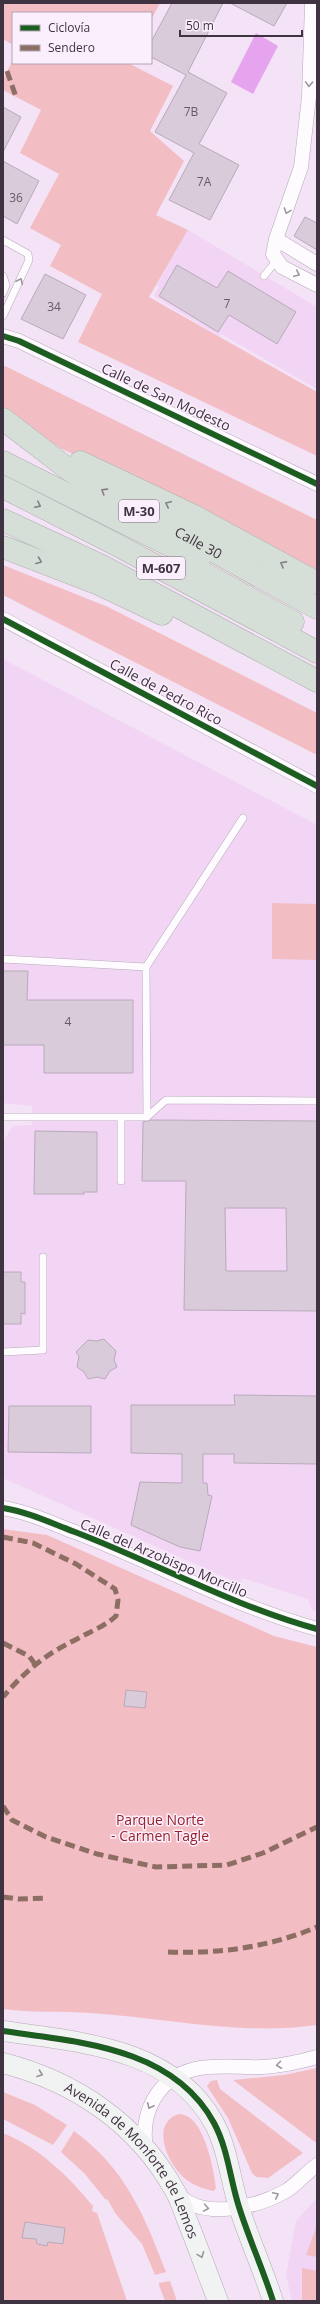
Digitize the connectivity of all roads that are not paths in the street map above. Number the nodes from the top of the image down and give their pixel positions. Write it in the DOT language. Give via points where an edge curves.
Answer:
graph roads {
  1 [pos="312,3"];
  2 [pos="276,239"];
  3 [pos="3,240"];
  4 [pos="277,260"];
  5 [pos="317,264"];
  6 [pos="3,276"];
  7 [pos="264,276"];
  8 [pos="317,285"];
  9 [pos="3,293"];
  10 [pos="3,316"];
  11 [pos="3,336"];
  12 [pos="8,422"];
  13 [pos="3,462"];
  14 [pos="35,479"];
  15 [pos="317,484"];
  16 [pos="3,487"];
  17 [pos="3,508"];
  18 [pos="3,520"];
  19 [pos="3,547"];
  20 [pos="317,583"];
  21 [pos="317,608"];
  22 [pos="317,618"];
  23 [pos="3,619"];
  24 [pos="317,635"];
  25 [pos="317,652"];
  26 [pos="317,664"];
  27 [pos="317,681"];
  28 [pos="317,689"];
  29 [pos="317,786"];
  30 [pos="244,818"];
  31 [pos="3,959"];
  32 [pos="146,967"];
  33 [pos="317,1101"];
  34 [pos="3,1117"];
  35 [pos="121,1117"];
  36 [pos="147,1117"];
  37 [pos="121,1181"];
  38 [pos="43,1257"];
  39 [pos="3,1352"];
  40 [pos="3,1498"];
  41 [pos="3,1508"];
  42 [pos="17,1510"];
  43 [pos="317,1629"];
  44 [pos="3,2031"];
  45 [pos="317,2057"];
  46 [pos="3,2063"];
  47 [pos="175,2078"];
  48 [pos="146,2149"];
  49 [pos="317,2165"];
  50 [pos="176,2192"];
  51 [pos="239,2206"];
  52 [pos="218,2301"];
  53 [pos="273,2301"];
  1 -- 2 [label="street, one-way" via="309,98 301,167"];
  2 -- 4 [label="street" via="273,254"];
  2 -- 5 [label="street"];
  10 -- 3 [label="lane, one-way" via="29,260 28,254"];
  4 -- 7 [label="lane"];
  4 -- 8 [label="street, one-way" via="282,266"];
  6 -- 9 [label="lane" via="6,286"];
  11 -- 15 [label="street, Calle de San Modesto" via="19,341"];
  20 -- 12 [label="highway, one-way" via="196,517 74,459"];
  21 -- 12 [label="highway, Calle 30 / M-30, one-way" via="111,495 68,469"];
  13 -- 14 [label="highway, M-607"];
  14 -- 22 [label="highway, M-607"];
  14 -- 24 [label="highway" via="103,521 229,585"];
  16 -- 25 [label="highway, M-607, one-way"];
  17 -- 26 [label="highway" via="110,555"];
  18 -- 27 [label="highway" via="102,566"];
  19 -- 28 [label="highway, one-way" via="99,584"];
  23 -- 29 [label="street, Calle de Pedro Rico"];
  30 -- 32 [label="lane"];
  31 -- 32 [label="lane"];
  32 -- 36 [label="lane"];
  33 -- 36 [label="lane" via="166,1100"];
  34 -- 35 [label="lane"];
  35 -- 36 [label="lane"];
  35 -- 37 [label="lane"];
  38 -- 39 [label="lane" via="43,1350"];
  40 -- 42 [label="street, Calle del Arzobispo Morcillo"];
  41 -- 42 [label="street, Calle del Arzobispo Morcillo"];
  42 -- 43 [label="street, Calle del Arzobispo Morcillo" via="250,1607"];
  44 -- 47 [label="street" via="108,2048 150,2063"];
  45 -- 47 [label="street, one-way" via="263,2067 195,2069"];
  46 -- 48 [label="street, Avenida de Monforte de Lemos, one-way" via="42,2075 86,2096 108,2112"];
  47 -- 48 [label="street, one-way" via="156,2094 149,2106 144,2133"];
  47 -- 51 [label="street" via="202,2105 214,2122 223,2143"];
  48 -- 50 [label="street, Avenida de Monforte de Lemos"];
  51 -- 49 [label="street, one-way" via="267,2199 286,2190"];
  50 -- 51 [label="street, one-way" via="183,2199 204,2208 218,2210"];
  50 -- 52 [label="street, Avenida de Monforte de Lemos, one-way"];
  51 -- 53 [label="street"];
}
